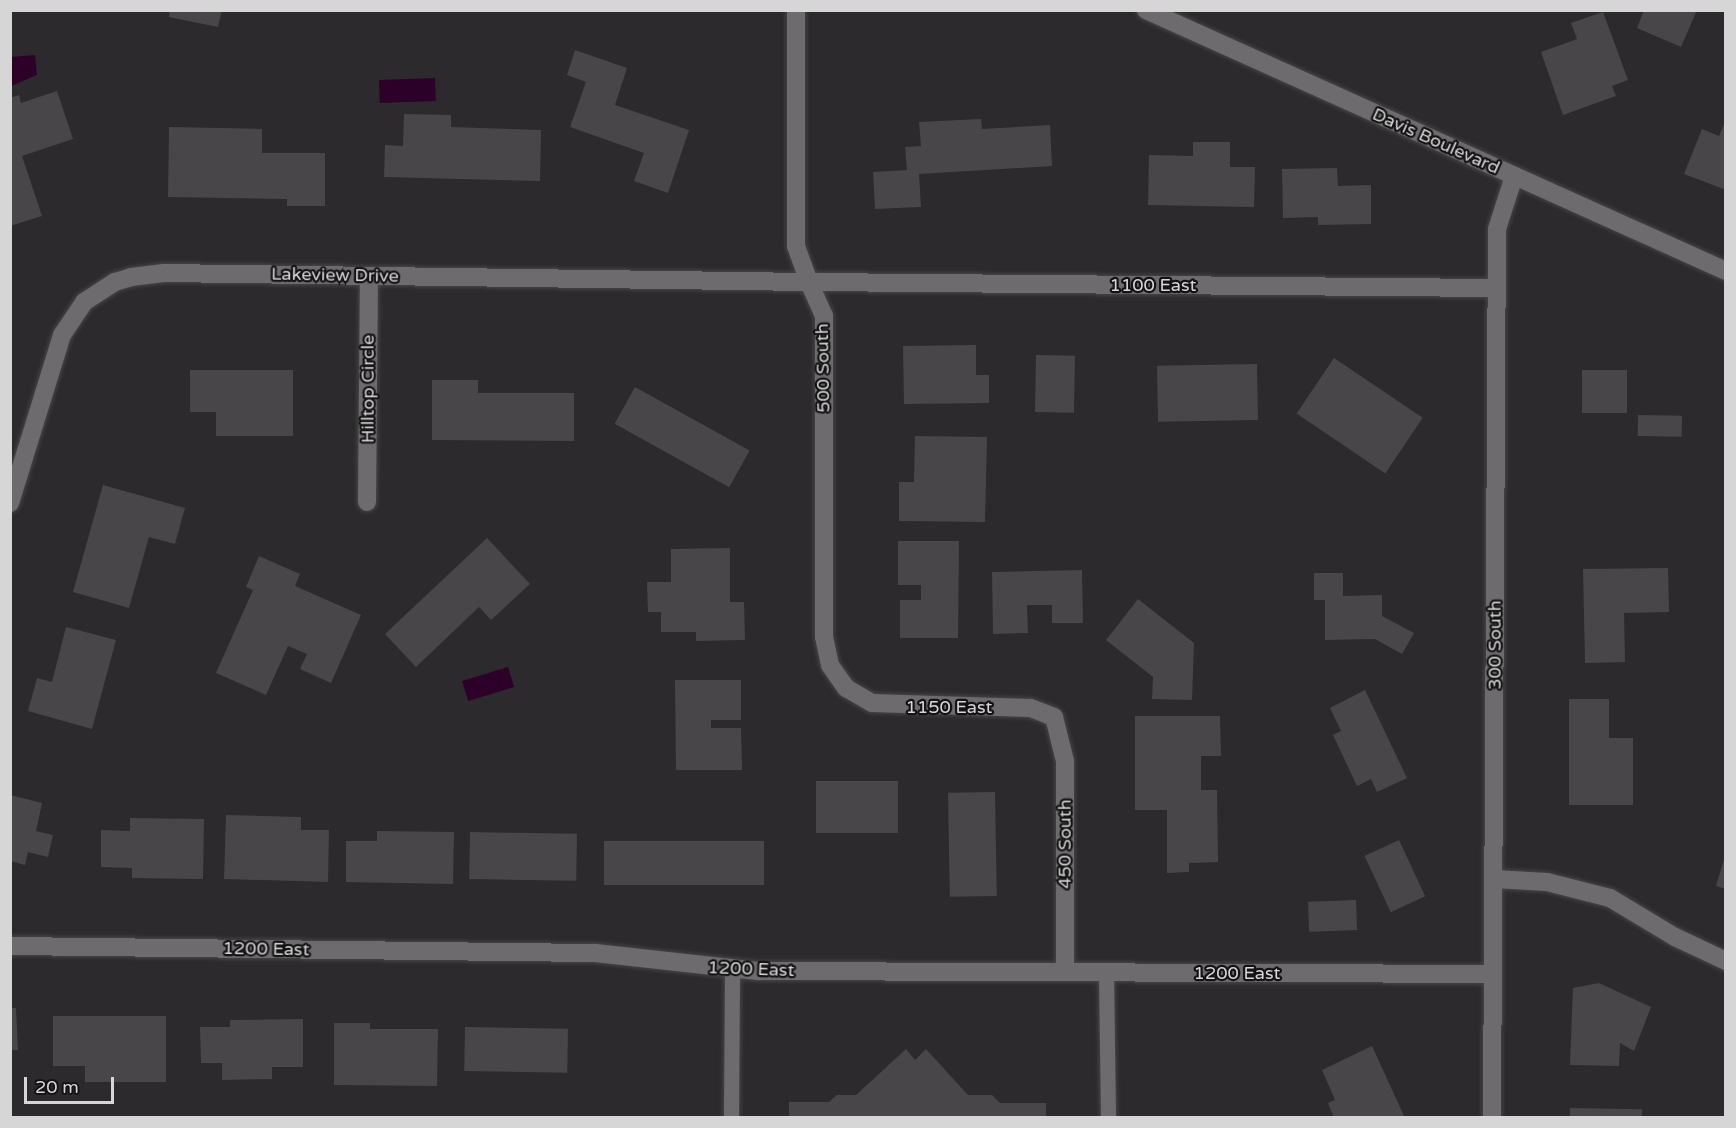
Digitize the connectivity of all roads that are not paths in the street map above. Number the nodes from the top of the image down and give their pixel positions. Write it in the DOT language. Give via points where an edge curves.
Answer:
graph roads {
  1 [pos="796,10"];
  2 [pos="1146,10"];
  3 [pos="1514,176"];
  4 [pos="1725,271"];
  5 [pos="369,276"];
  6 [pos="809,282"];
  7 [pos="1496,288"];
  8 [pos="10,502"];
  9 [pos="367,502"];
  10 [pos="846,688"];
  11 [pos="1054,717"];
  12 [pos="1494,879"];
  13 [pos="10,946"];
  14 [pos="1725,961"];
  15 [pos="732,970"];
  16 [pos="1065,972"];
  17 [pos="1106,973"];
  18 [pos="1493,974"];
  19 [pos="731,1118"];
  20 [pos="1108,1118"];
  21 [pos="1492,1118"];
  1 -- 6 [label="street, 500 South" via="796,246"];
  2 -- 3 [label="street, Davis Boulevard"];
  3 -- 4 [label="street, Davis Boulevard"];
  3 -- 7 [label="street, 300 South" via="1498,220"];
  5 -- 6 [label="street, Lakeview Drive"];
  5 -- 8 [label="street, Lakeview Drive" via="147,274 100,290 71,318 57,345"];
  5 -- 9 [label="street, Hilltop Circle"];
  6 -- 7 [label="street, 1100 East"];
  6 -- 10 [label="street, 500 South" via="824,316 824,637 830,664"];
  7 -- 12 [label="street, 300 South"];
  10 -- 11 [label="street, 1150 East" via="858,698 887,706 1022,707"];
  11 -- 16 [label="street, 450 South" via="1065,760"];
  12 -- 14 [label="street" via="1547,882 1610,898 1675,938"];
  12 -- 18 [label="street, 300 South"];
  13 -- 15 [label="street, 1200 East" via="595,953"];
  15 -- 16 [label="street, 1200 East"];
  15 -- 19 [label="lane"];
  16 -- 17 [label="street, 1200 East"];
  17 -- 18 [label="street, 1200 East"];
  17 -- 20 [label="lane"];
  18 -- 21 [label="street, 300 South"];
}
